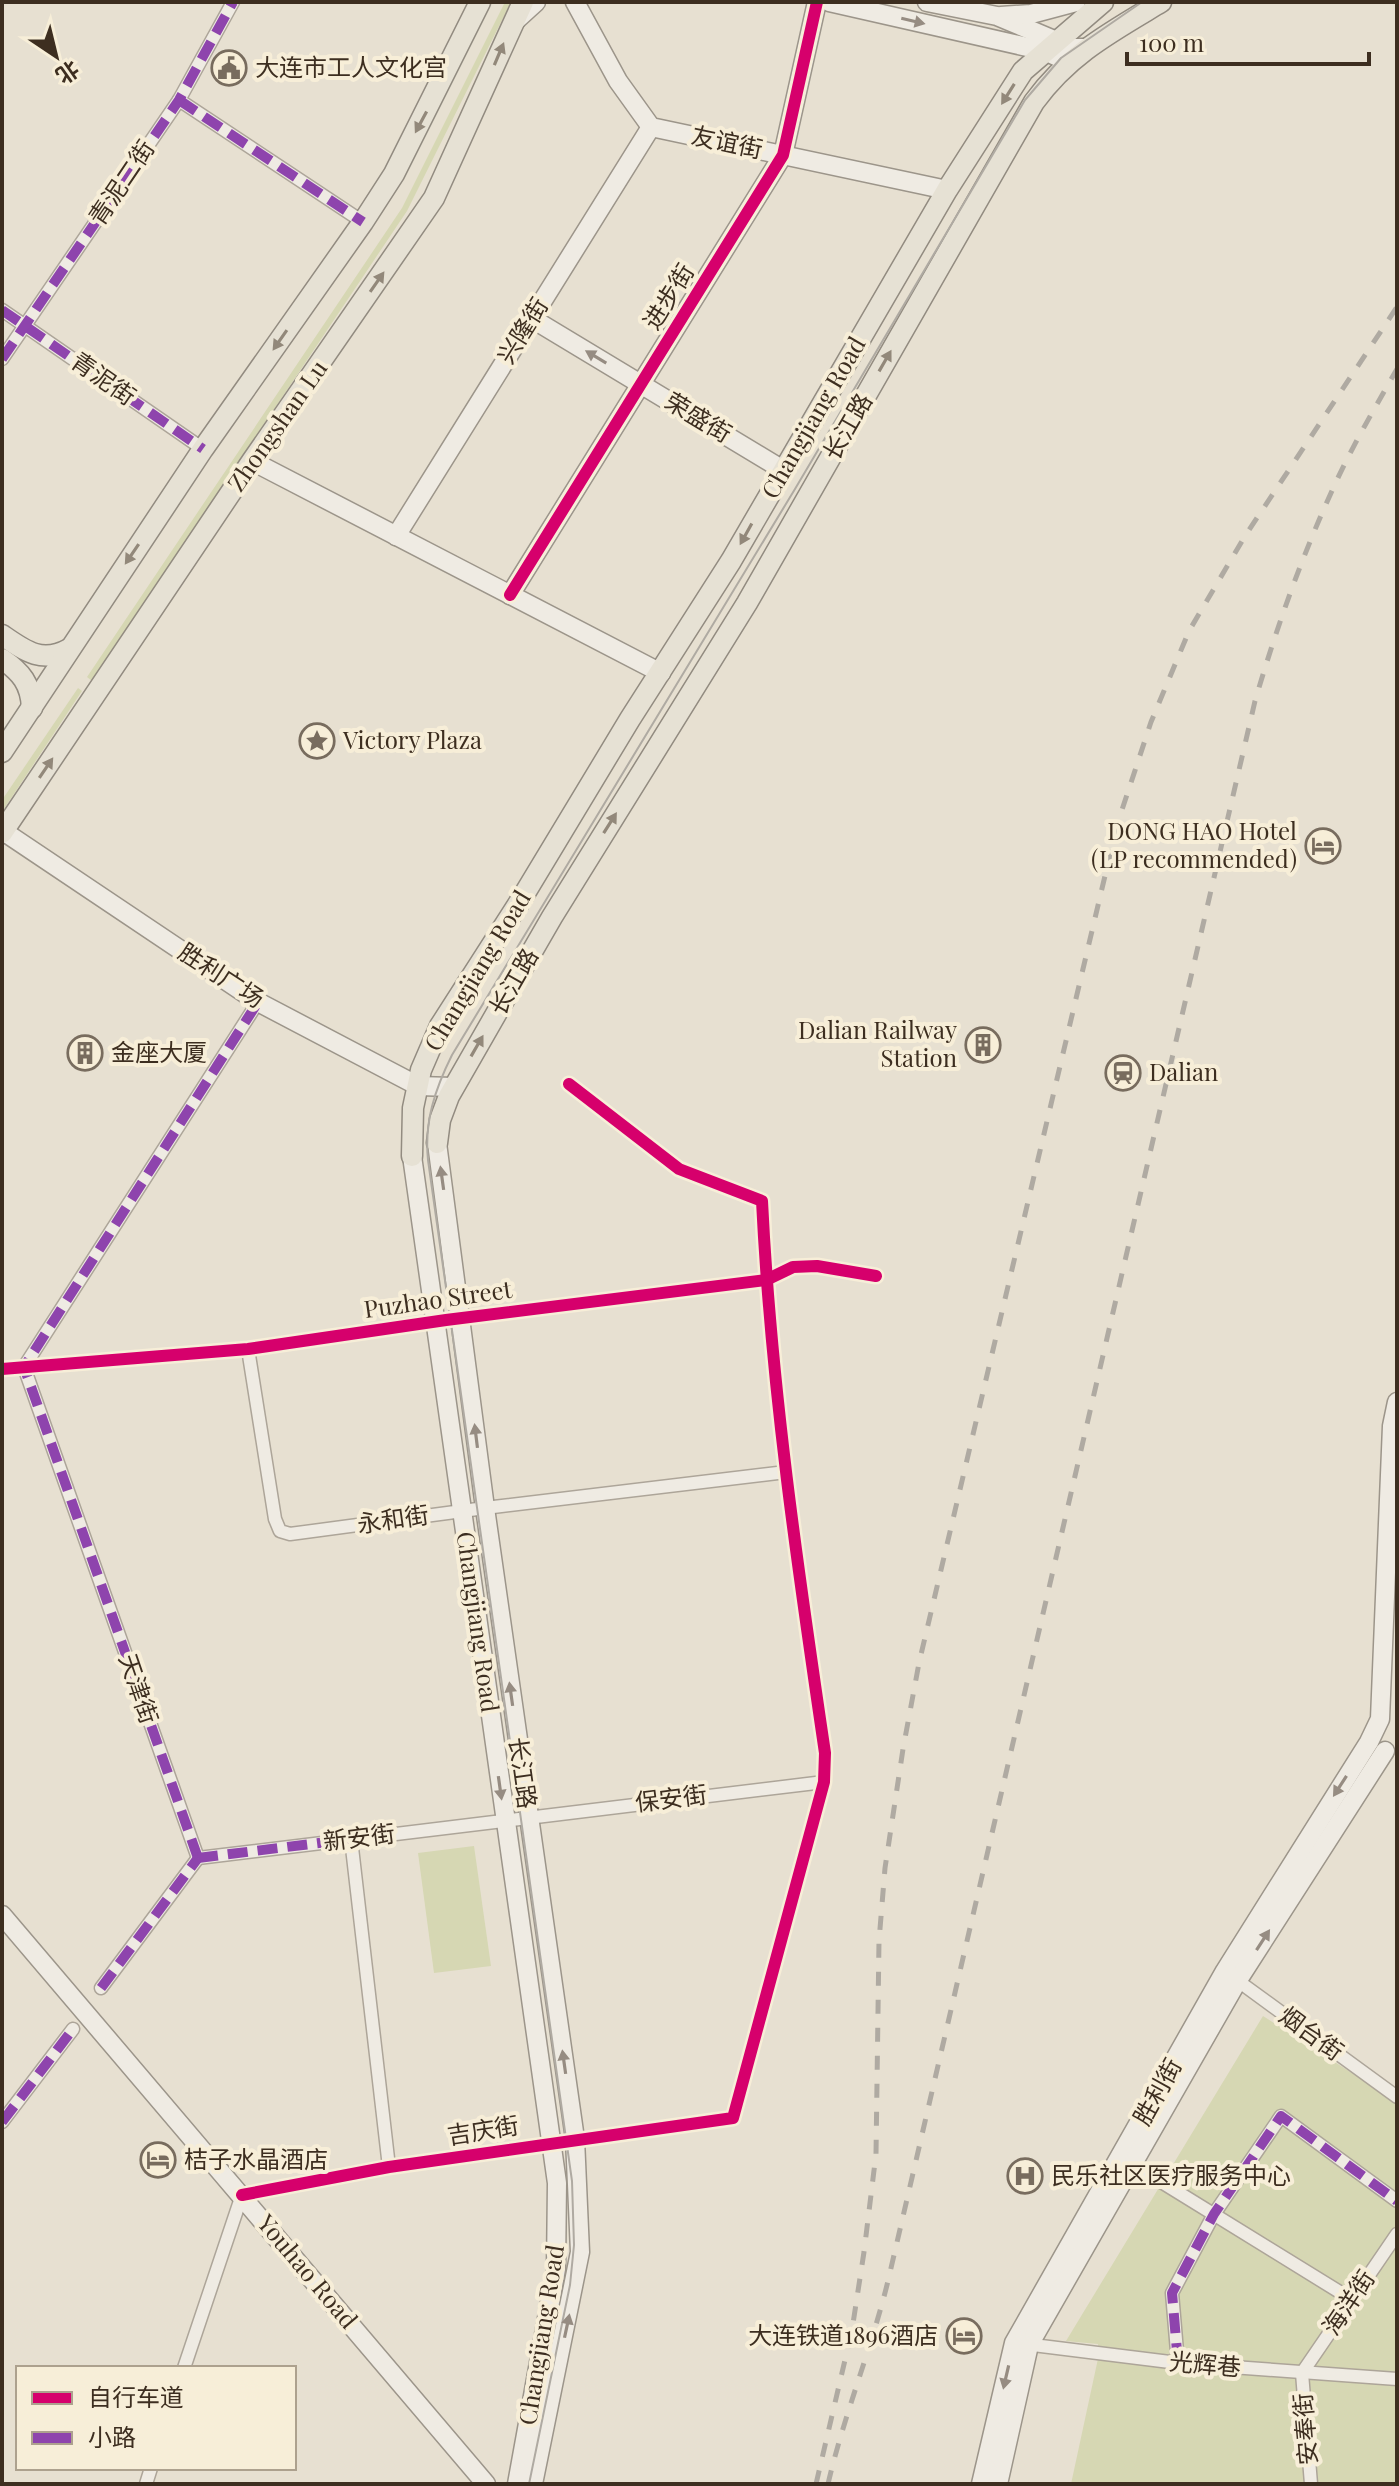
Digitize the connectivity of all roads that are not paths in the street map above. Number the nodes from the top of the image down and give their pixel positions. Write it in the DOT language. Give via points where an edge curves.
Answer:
graph roads {
  1 [pos="233,2"];
  2 [pos="480,2"];
  3 [pos="523,2"];
  4 [pos="536,2"];
  5 [pos="575,2"];
  6 [pos="817,2"];
  7 [pos="829,2"];
  8 [pos="927,2"];
  9 [pos="1076,2"];
  10 [pos="1103,2"];
  11 [pos="1161,2"];
  12 [pos="997,16"];
  13 [pos="512,24"];
  14 [pos="1050,46"];
  15 [pos="1085,48"];
  16 [pos="1068,62"];
  17 [pos="179,100"];
  18 [pos="651,127"];
  19 [pos="783,155"];
  20 [pos="947,190"];
  21 [pos="363,222"];
  22 [pos="2,310"];
  23 [pos="531,318"];
  24 [pos="25,326"];
  25 [pos="2,359"];
  26 [pos="641,384"];
  27 [pos="203,449"];
  28 [pos="252,461"];
  29 [pos="783,470"];
  30 [pos="396,536"];
  31 [pos="510,595"];
  32 [pos="2,635"];
  33 [pos="69,649"];
  34 [pos="2,659"];
  35 [pos="661,673"];
  36 [pos="32,708"];
  37 [pos="2,752"];
  38 [pos="3,832"];
  39 [pos="258,1002"];
  40 [pos="569,1084"];
  41 [pos="418,1086"];
  42 [pos="453,1087"];
  43 [pos="437,1143"];
  44 [pos="412,1156"];
  45 [pos="876,1276"];
  46 [pos="766,1280"];
  47 [pos="461,1318"];
  48 [pos="437,1321"];
  49 [pos="248,1349"];
  50 [pos="24,1367"];
  51 [pos="2,1369"];
  52 [pos="1397,1402"];
  53 [pos="1395,1426"];
  54 [pos="786,1472"];
  55 [pos="485,1508"];
  56 [pos="461,1511"];
  57 [pos="1389,1724"];
  58 [pos="1384,1750"];
  59 [pos="824,1782"];
  60 [pos="517,1818"];
  61 [pos="351,1839"];
  62 [pos="198,1858"];
  63 [pos="2,1915"];
  64 [pos="1232,1976"];
  65 [pos="101,1988"];
  66 [pos="73,2029"];
  67 [pos="1397,2097"];
  68 [pos="2,2122"];
  69 [pos="575,2139"];
  70 [pos="552,2143"];
  71 [pos="1127,2161"];
  72 [pos="389,2167"];
  73 [pos="242,2195"];
  74 [pos="1397,2201"];
  75 [pos="1214,2214"];
  76 [pos="1397,2234"];
  77 [pos="1351,2299"];
  78 [pos="1021,2344"];
  79 [pos="1178,2363"];
  80 [pos="185,2366"];
  81 [pos="1302,2373"];
  82 [pos="1397,2379"];
  83 [pos="483,2482"];
  84 [pos="517,2484"];
  85 [pos="533,2484"];
  86 [pos="981,2484"];
  87 [pos="998,2484"];
  88 [pos="1311,2484"];
  1 -- 17 [label="street, 青泥二街"];
  2 -- 21 [label="main road, Zhongshan Lu, one-way" via="400,162"];
  3 -- 13 [label="main road, Zhongshan Lu"];
  4 -- 13 [label="street"];
  5 -- 18 [label="street" via="618,81"];
  6 -- 19 [label="street, 进步街"];
  7 -- 14 [label="street, one-way"];
  8 -- 12 [label="street"];
  9 -- 12 [label="street"];
  10 -- 14 [label="main road, Changjiang Road"];
  11 -- 15 [label="main road, 长江路"];
  12 -- 14 [label="street"];
  28 -- 13 [label="main road, Zhongshan Lu, one-way" via="434,198"];
  14 -- 15 [label="street"];
  14 -- 16 [label="street"];
  14 -- 20 [label="main road, Changjiang Road, one-way" via="1023,71"];
  15 -- 16 [label="main road, 长江路"];
  42 -- 16 [label="main road, 长江路, one-way" via="785,540 1034,102"];
  17 -- 21 [label="street"];
  17 -- 24 [label="street, 青泥二街"];
  18 -- 19 [label="street, 友谊街"];
  18 -- 23 [label="street, 兴隆街"];
  19 -- 20 [label="street, 友谊街"];
  19 -- 26 [label="street, 进步街"];
  20 -- 29 [label="main road, Changjiang Road"];
  21 -- 27 [label="main road, Zhongshan Lu, one-way"];
  22 -- 24 [label="street, 青泥街"];
  26 -- 23 [label="street, 荣盛街, one-way"];
  23 -- 30 [label="street, 兴隆街"];
  24 -- 25 [label="street, 青泥二街"];
  24 -- 27 [label="street, 青泥街"];
  26 -- 29 [label="street, 荣盛街"];
  26 -- 31 [label="street, 进步街"];
  27 -- 33 [label="main road, Zhongshan Lu, one-way"];
  28 -- 30 [label="street"];
  38 -- 28 [label="main road, Zhongshan Lu, one-way"];
  29 -- 35 [label="main road, Changjiang Road, one-way"];
  30 -- 31 [label="street"];
  31 -- 35 [label="street"];
  32 -- 33 [label="main road" via="35,654 57,655"];
  33 -- 36 [label="main road, Zhongshan Lu"];
  34 -- 36 [label="main road" via="23,676"];
  35 -- 41 [label="main road, Changjiang Road" via="440,1026"];
  36 -- 37 [label="main road, Zhongshan Lu"];
  38 -- 39 [label="street, 胜利广场"];
  39 -- 41 [label="street, 胜利广场"];
  39 -- 50 [label="street"];
  40 -- 46 [label="street" via="679,1169 762,1201"];
  41 -- 42 [label="street, 胜利广场"];
  41 -- 44 [label="main road, Changjiang Road"];
  42 -- 43 [label="main road, 长江路"];
  47 -- 43 [label="street, 长江路, one-way"];
  44 -- 48 [label="street, Changjiang Road"];
  45 -- 46 [label="street, Puzhao Street" via="817,1266 793,1267"];
  46 -- 47 [label="street, Puzhao Street"];
  46 -- 54 [label="street"];
  47 -- 48 [label="street, Puzhao Street"];
  55 -- 47 [label="street, 长江路, one-way"];
  48 -- 49 [label="street, Puzhao Street"];
  48 -- 56 [label="street, Changjiang Road"];
  49 -- 50 [label="street, Puzhao Street"];
  49 -- 56 [label="street, 永和街" via="280,1531 301,1534"];
  50 -- 51 [label="street, Puzhao Street"];
  50 -- 62 [label="street, 天津街"];
  52 -- 53 [label="street"];
  53 -- 57 [label="street"];
  54 -- 55 [label="street, 永和街"];
  54 -- 59 [label="street" via="825,1753"];
  55 -- 56 [label="street, 永和街"];
  60 -- 55 [label="street, 长江路, one-way"];
  56 -- 60 [label="street, Changjiang Road, one-way"];
  57 -- 58 [label="street, 胜利街"];
  58 -- 64 [label="street, 胜利街"];
  59 -- 60 [label="street, 保安街"];
  59 -- 69 [label="street, 吉庆街" via="733,2118"];
  60 -- 61 [label="street, 新安街"];
  69 -- 60 [label="street, 长江路, one-way"];
  60 -- 70 [label="street, Changjiang Road"];
  61 -- 62 [label="street, 新安街"];
  61 -- 72 [label="street"];
  62 -- 65 [label="street"];
  63 -- 73 [label="street, Youhao Road"];
  64 -- 67 [label="street, 烟台街"];
  64 -- 71 [label="street, 胜利街"];
  66 -- 68 [label="street"];
  69 -- 70 [label="street, 吉庆街"];
  85 -- 69 [label="street, Changjiang Road, one-way" via="580,2252"];
  70 -- 72 [label="street, 吉庆街"];
  70 -- 84 [label="street, Changjiang Road" via="556,2269"];
  71 -- 75 [label="street"];
  71 -- 78 [label="street, 胜利街"];
  72 -- 73 [label="street, 吉庆街"];
  73 -- 80 [label="street"];
  73 -- 83 [label="street, Youhao Road"];
  74 -- 75 [label="street" via="1281,2116"];
  75 -- 77 [label="street"];
  75 -- 79 [label="street" via="1172,2293"];
  76 -- 77 [label="street, 海洋街"];
  77 -- 81 [label="street, 海洋街"];
  78 -- 79 [label="street, 光辉巷"];
  78 -- 86 [label="street, 胜利街, one-way"];
  78 -- 87 [label="street, 胜利街"];
  79 -- 81 [label="street, 光辉巷"];
  81 -- 82 [label="street, 光辉巷"];
  81 -- 88 [label="street, 安奉街"];
}
